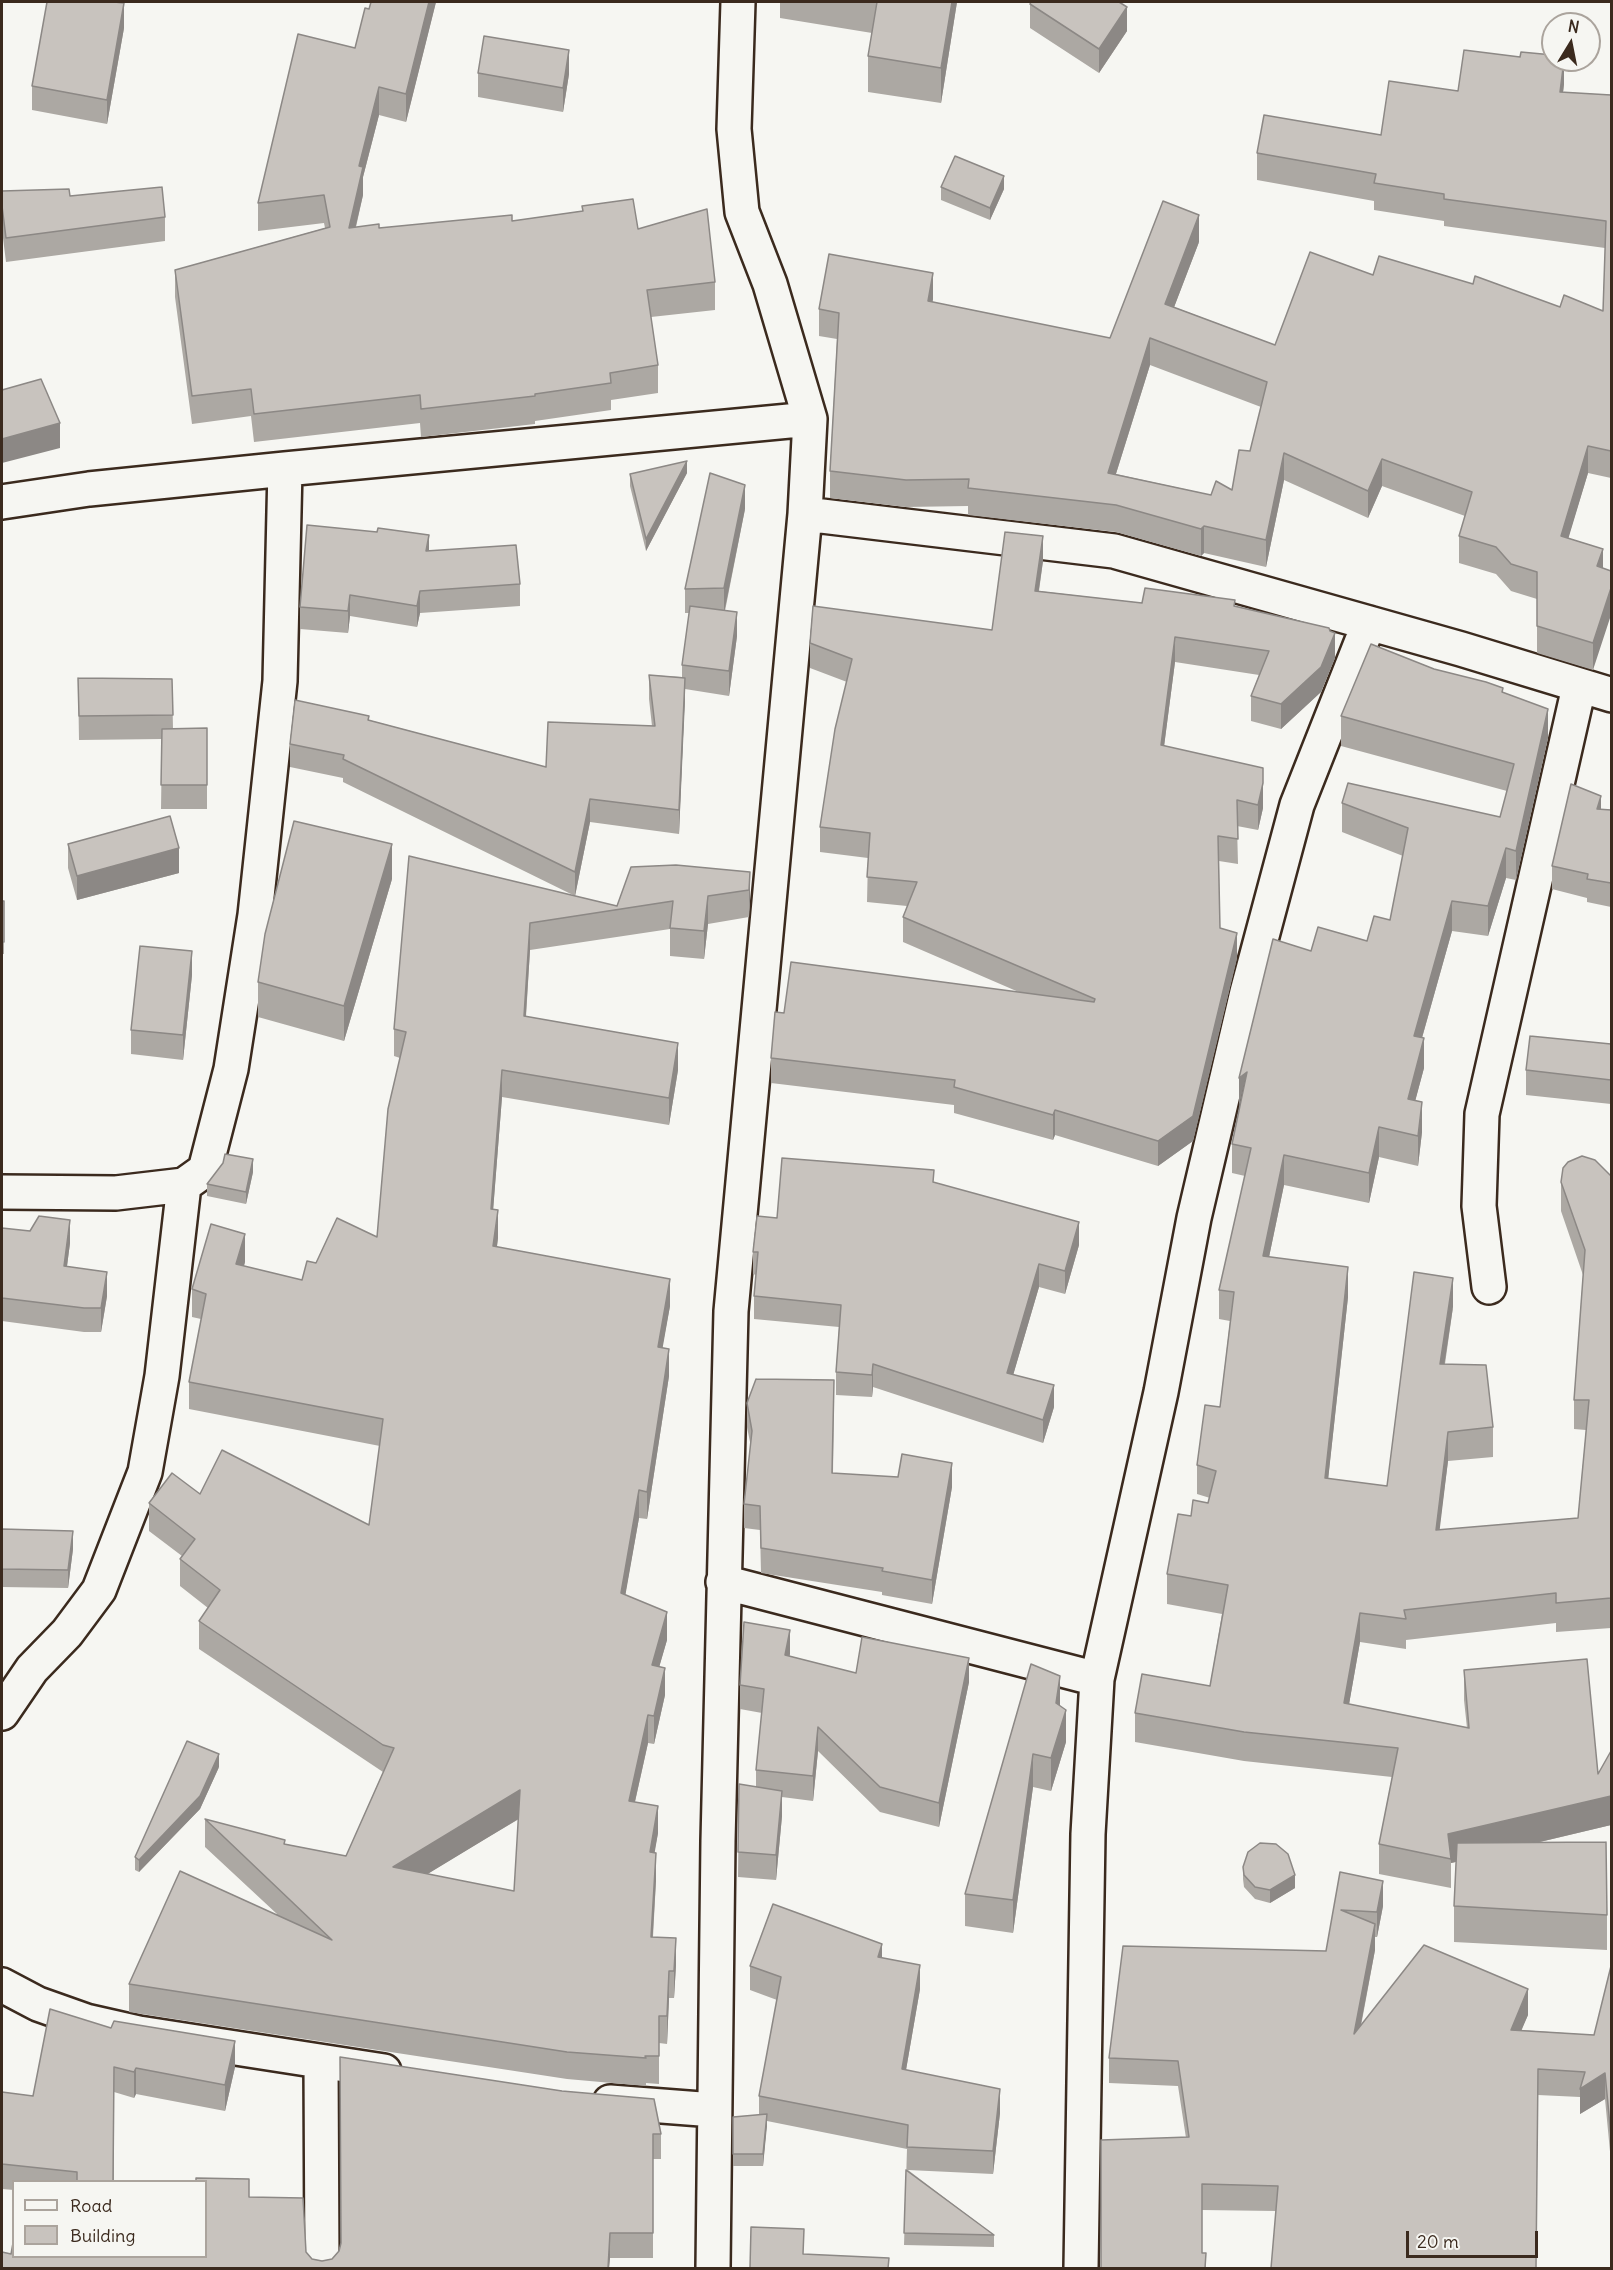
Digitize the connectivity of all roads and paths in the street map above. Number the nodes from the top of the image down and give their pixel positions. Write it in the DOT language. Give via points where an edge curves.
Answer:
graph roads {
  1 [pos="738,2"];
  2 [pos="810,419"];
  3 [pos="285,469"];
  4 [pos="2,502"];
  5 [pos="805,514"];
  6 [pos="1369,623"];
  7 [pos="1579,687"];
  8 [pos="1611,696"];
  9 [pos="184,1185"];
  10 [pos="2,1192"];
  11 [pos="1489,1287"];
  12 [pos="723,1582"];
  13 [pos="1097,1678"];
  14 [pos="2,1713"];
  15 [pos="2,1985"];
  16 [pos="321,2062"];
  17 [pos="414,2076"];
  18 [pos="576,2099"];
  19 [pos="714,2110"];
  20 [pos="322,2268"];
  21 [pos="713,2268"];
  22 [pos="1081,2268"];
  1 -- 2 [label="street" via="734,129 742,212 770,284"];
  2 -- 3 [label="street"];
  2 -- 5 [label="street"];
  3 -- 4 [label="street"];
  3 -- 9 [label="street" via="280,681 255,915 231,1069 214,1140 205,1170"];
  5 -- 6 [label="street" via="1114,551"];
  5 -- 12 [label="street" via="731,1311"];
  6 -- 7 [label="street"];
  6 -- 13 [label="street" via="1297,805 1247,992 1194,1218 1161,1392"];
  7 -- 8 [label="street"];
  7 -- 11 [label="street" via="1482,1114 1479,1206"];
  9 -- 10 [label="street" via="116,1193"];
  9 -- 14 [label="street" via="162,1376 145,1472 99,1590"];
  12 -- 13 [label="street"];
  12 -- 19 [label="street"];
  13 -- 22 [label="street" via="1088,1834"];
  15 -- 16 [label="street" via="29,2000 86,2021"];
  16 -- 17 [label="street"];
  16 -- 20 [label="street"];
  18 -- 19 [label="street"];
  19 -- 21 [label="street"];
}
